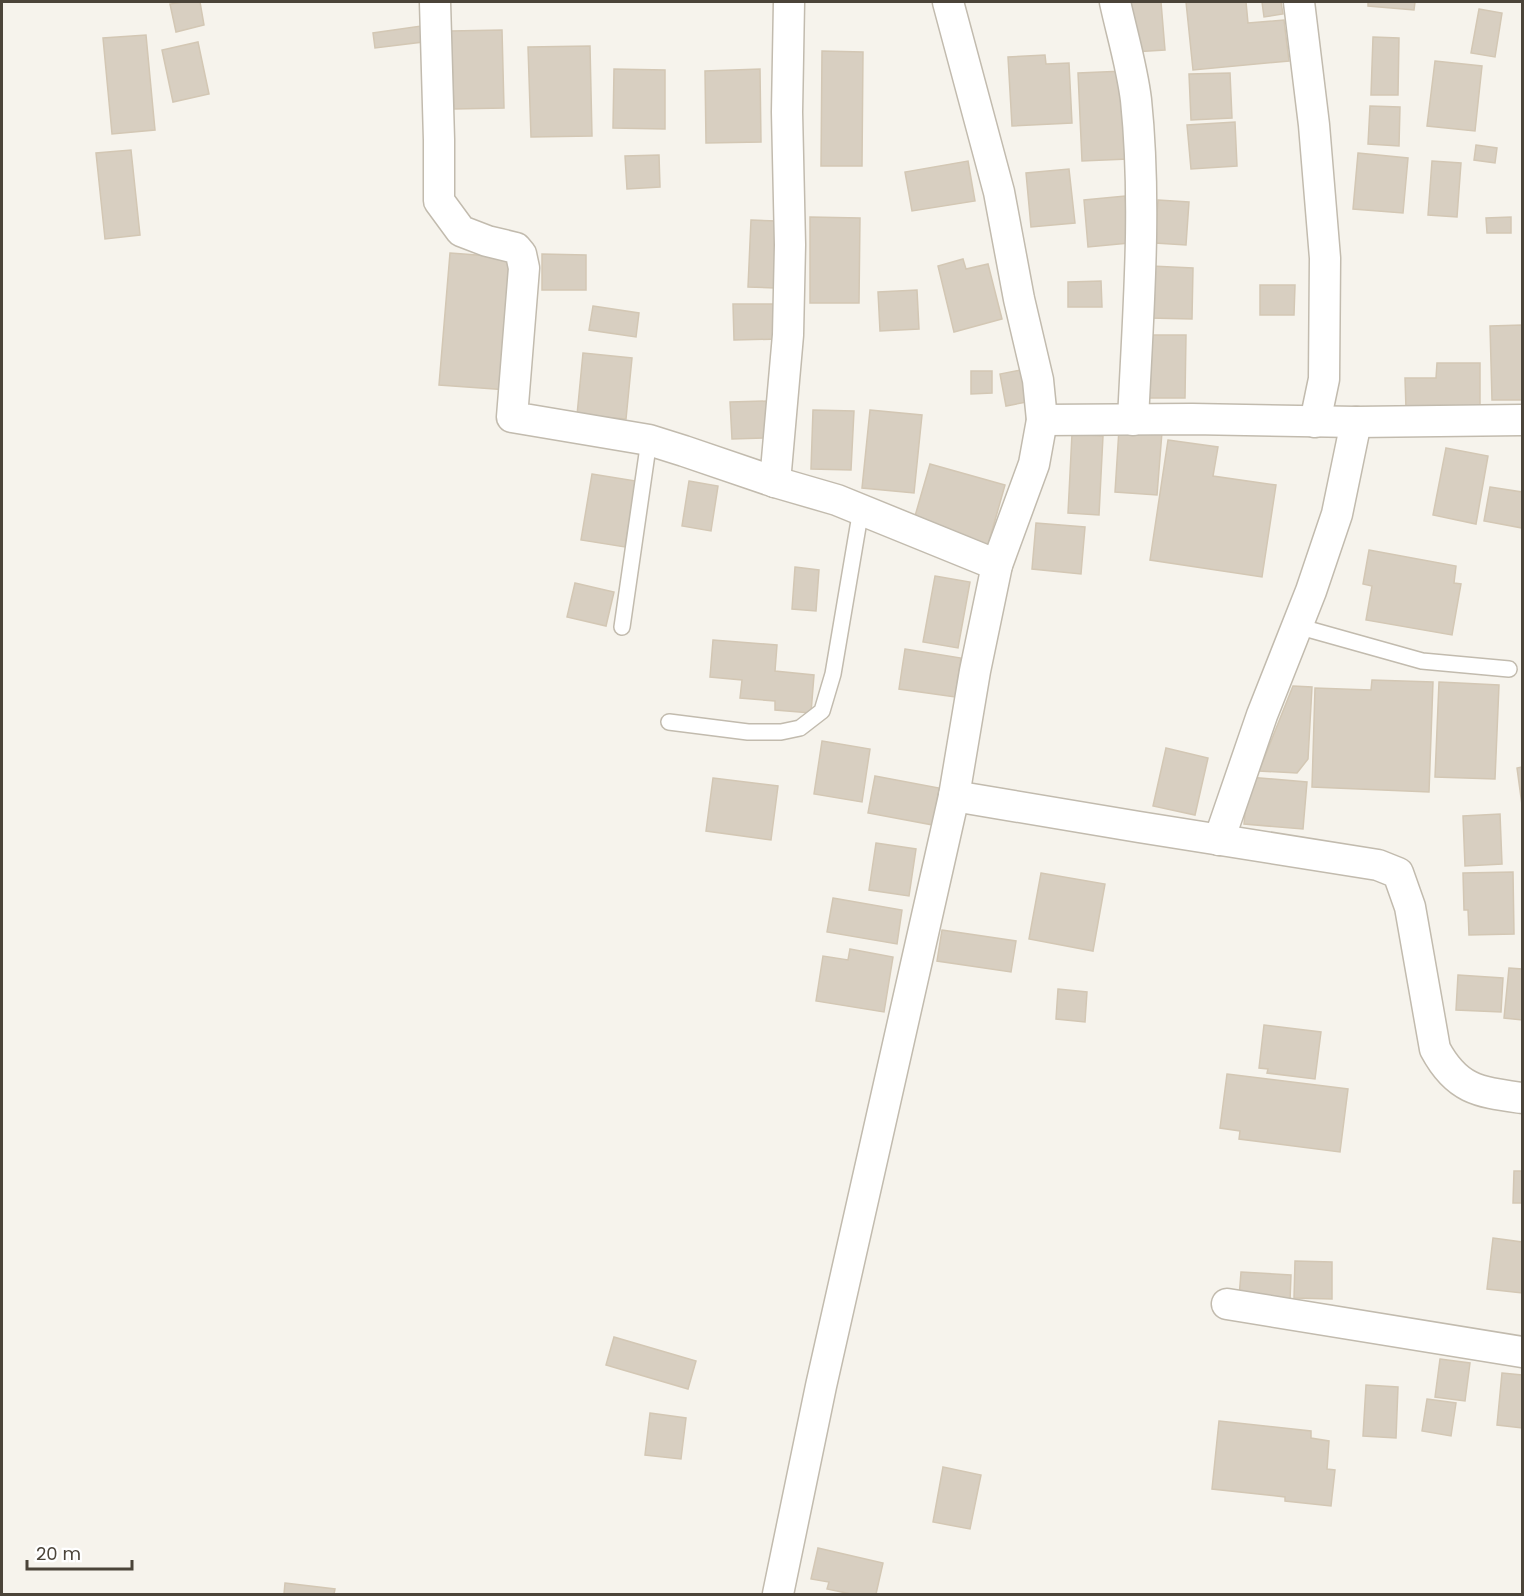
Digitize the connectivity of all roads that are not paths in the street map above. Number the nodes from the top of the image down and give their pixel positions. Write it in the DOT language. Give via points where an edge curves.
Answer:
graph roads {
  1 [pos="435,2"];
  2 [pos="789,2"];
  3 [pos="948,2"];
  4 [pos="1115,2"];
  5 [pos="1299,2"];
  6 [pos="1042,420"];
  7 [pos="1133,420"];
  8 [pos="1522,420"];
  9 [pos="1315,422"];
  10 [pos="1356,422"];
  11 [pos="649,440"];
  12 [pos="775,482"];
  13 [pos="861,509"];
  14 [pos="997,565"];
  15 [pos="1297,626"];
  16 [pos="622,627"];
  17 [pos="1509,669"];
  18 [pos="669,722"];
  19 [pos="954,796"];
  20 [pos="1219,840"];
  21 [pos="1522,1098"];
  22 [pos="1227,1304"];
  23 [pos="1522,1352"];
  24 [pos="778,1594"];
  1 -- 11 [label="street" via="439,201 461,231 516,248 524,268 512,417"];
  2 -- 12 [label="street" via="788,335"];
  3 -- 6 [label="street" via="999,192 1038,380"];
  4 -- 7 [label="street" via="1136,99 1140,181"];
  5 -- 9 [label="street" via="1325,258 1324,378"];
  6 -- 7 [label="street"];
  6 -- 14 [label="street" via="1034,464"];
  7 -- 9 [label="street"];
  8 -- 10 [label="street"];
  9 -- 10 [label="street"];
  10 -- 15 [label="street" via="1337,514"];
  11 -- 12 [label="street"];
  11 -- 16 [label="lane"];
  12 -- 13 [label="street"];
  13 -- 14 [label="street"];
  13 -- 18 [label="lane" via="833,674 822,711 800,728 781,732"];
  14 -- 19 [label="street"];
  15 -- 17 [label="lane" via="1422,661"];
  15 -- 20 [label="street"];
  19 -- 20 [label="street"];
  19 -- 24 [label="street"];
  20 -- 21 [label="street" via="1378,865 1398,873 1410,907 1435,1049 1445,1068 1462,1083 1487,1093"];
  22 -- 23 [label="street"];
}
